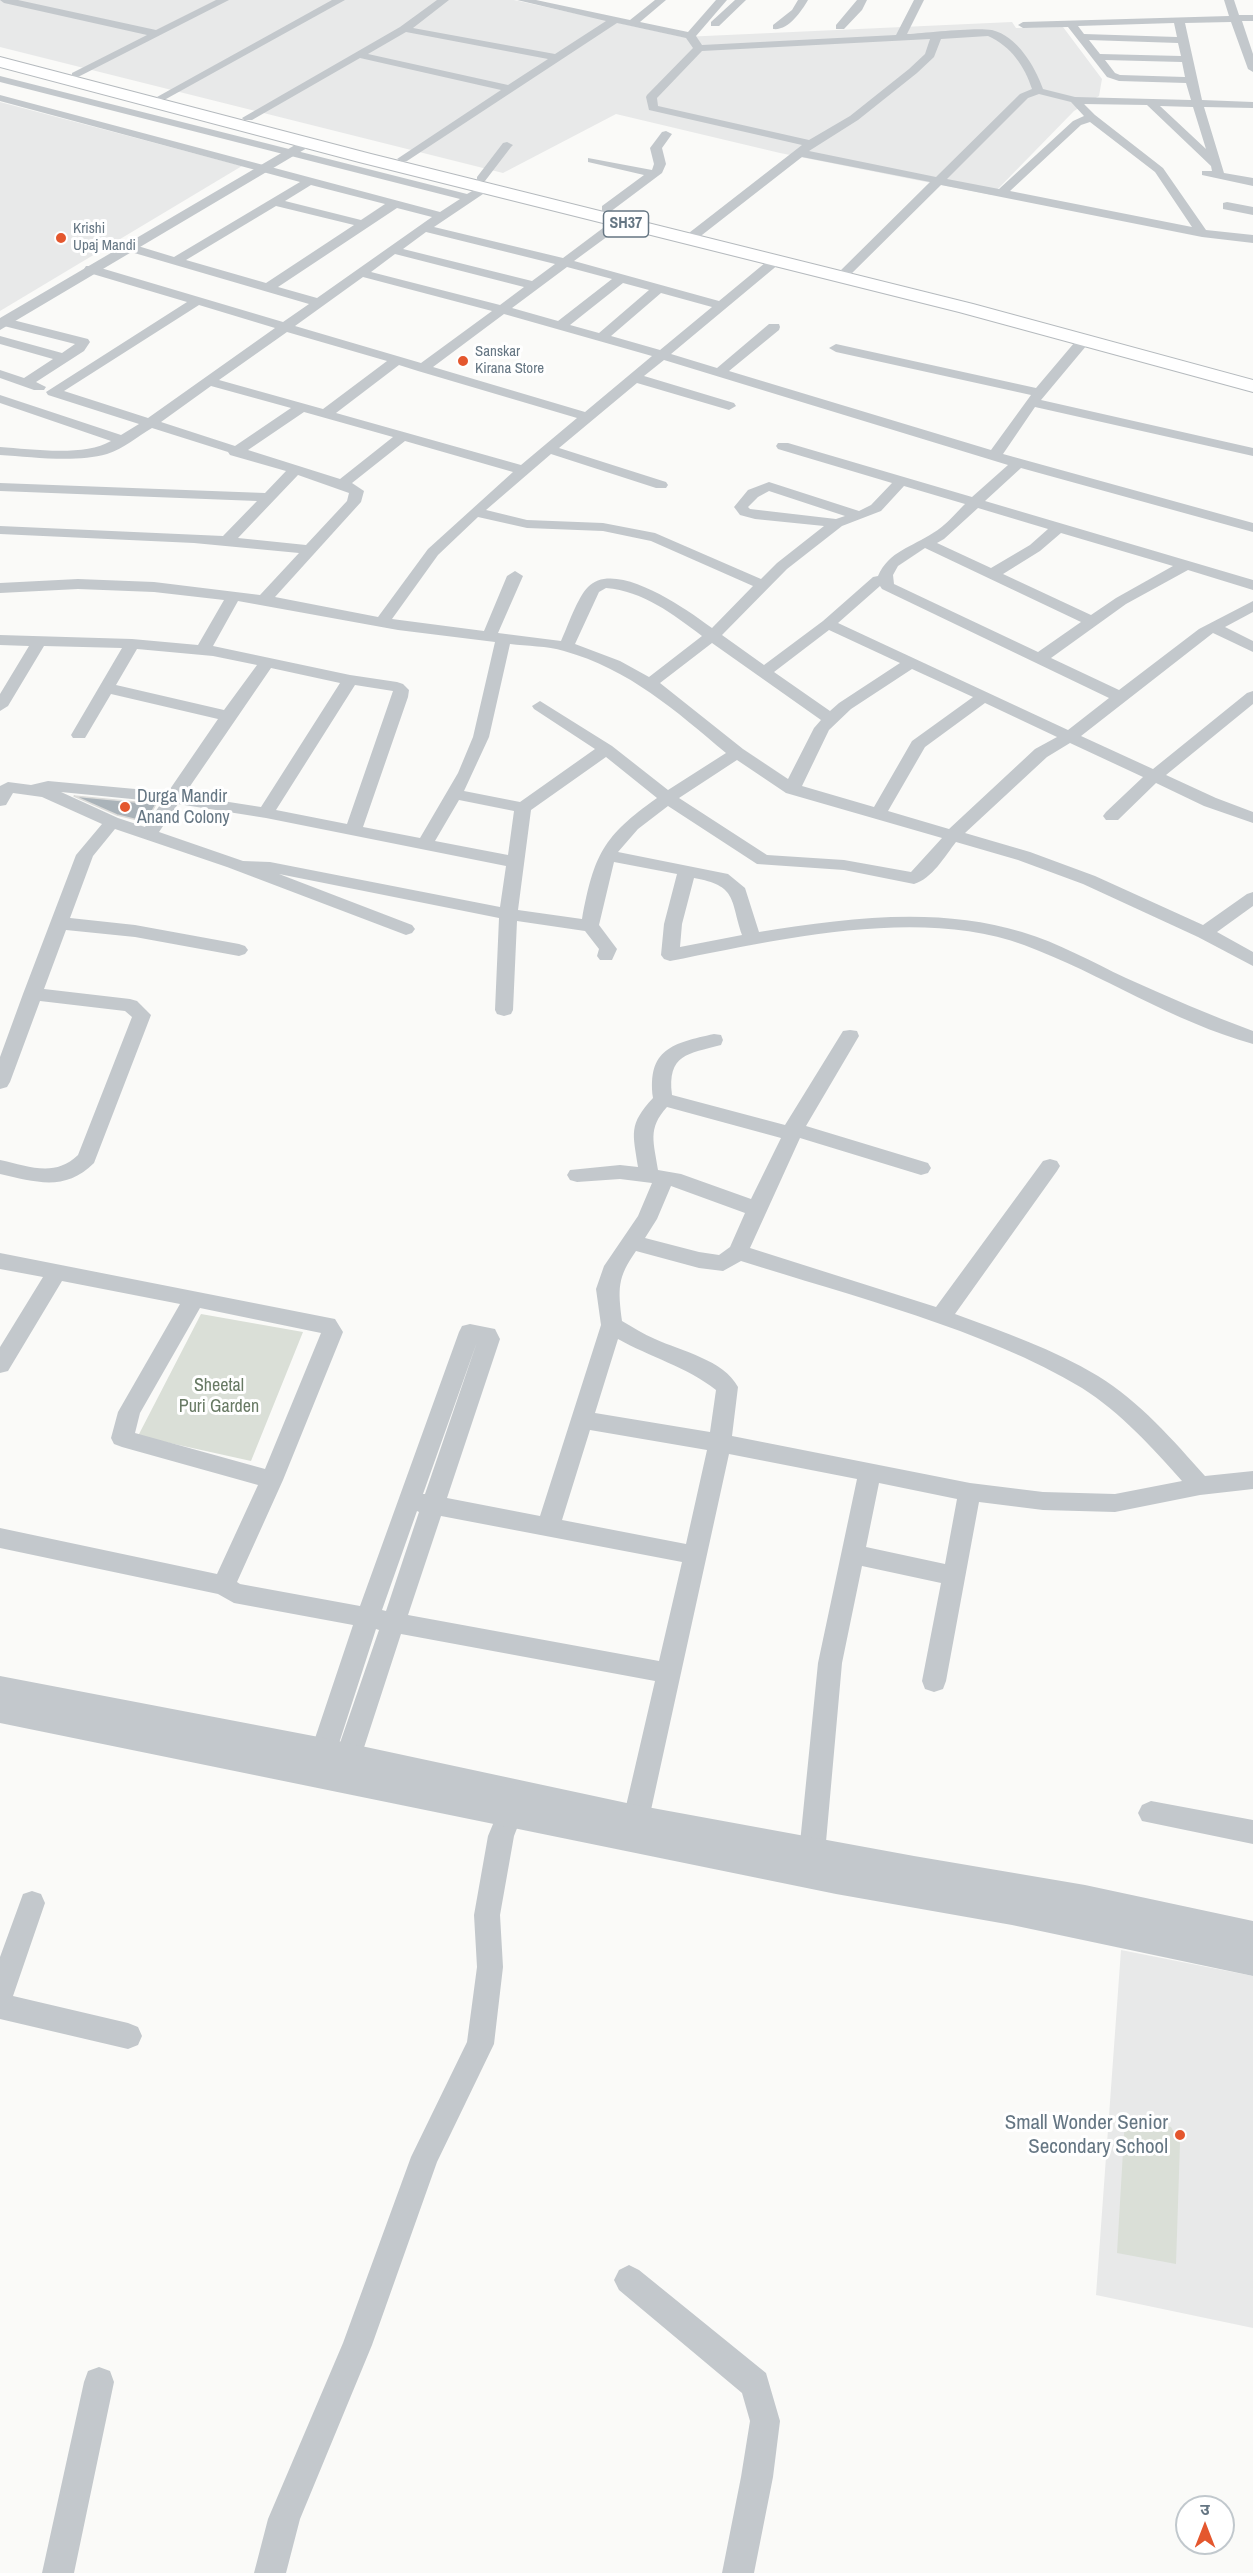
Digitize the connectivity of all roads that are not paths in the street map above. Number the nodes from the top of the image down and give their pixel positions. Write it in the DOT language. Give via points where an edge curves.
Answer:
graph roads {
  1 [pos="4,0"];
  2 [pos="224,0"];
  3 [pos="340,0"];
  4 [pos="444,0"];
  5 [pos="522,0"];
  6 [pos="722,0"];
  7 [pos="741,0"];
  8 [pos="803,0"];
  9 [pos="862,0"];
  10 [pos="919,0"];
  11 [pos="1229,0"];
  12 [pos="654,2"];
  13 [pos="1237,18"];
  14 [pos="1253,18"];
  15 [pos="615,20"];
  16 [pos="1179,21"];
  17 [pos="632,24"];
  18 [pos="1071,24"];
  19 [pos="1023,25"];
  20 [pos="777,27"];
  21 [pos="840,27"];
  22 [pos="404,29"];
  23 [pos="158,33"];
  24 [pos="937,35"];
  25 [pos="901,36"];
  26 [pos="1082,37"];
  27 [pos="1183,40"];
  28 [pos="694,41"];
  29 [pos="1249,43"];
  30 [pos="0,55"];
  31 [pos="359,55"];
  32 [pos="1097,57"];
  33 [pos="557,58"];
  34 [pos="1187,59"];
  35 [pos="0,62"];
  36 [pos="1252,64"];
  37 [pos="76,75"];
  38 [pos="0,79"];
  39 [pos="1191,80"];
  40 [pos="510,89"];
  41 [pos="1038,91"];
  42 [pos="162,97"];
  43 [pos="0,98"];
  44 [pos="1075,100"];
  45 [pos="1149,101"];
  46 [pos="1199,103"];
  47 [pos="1253,105"];
  48 [pos="1091,117"];
  49 [pos="248,118"];
  50 [pos="666,134"];
  51 [pos="307,142"];
  52 [pos="811,144"];
  53 [pos="507,145"];
  54 [pos="286,153"];
  55 [pos="799,153"];
  56 [pos="403,159"];
  57 [pos="592,160"];
  58 [pos="264,167"];
  59 [pos="1217,170"];
  60 [pos="1203,173"];
  61 [pos="653,174"];
  62 [pos="309,181"];
  63 [pos="938,181"];
  64 [pos="1253,182"];
  65 [pos="483,183"];
  66 [pos="1002,193"];
  67 [pos="468,198"];
  68 [pos="276,202"];
  69 [pos="394,204"];
  70 [pos="1227,206"];
  71 [pos="606,209"];
  72 [pos="1253,211"];
  73 [pos="442,216"];
  74 [pos="619,222"];
  75 [pos="362,224"];
  76 [pos="424,228"];
  77 [pos="1202,232"];
  78 [pos="693,236"];
  79 [pos="1253,239"];
  80 [pos="128,247"];
  81 [pos="394,250"];
  82 [pos="176,261"];
  83 [pos="775,261"];
  84 [pos="563,262"];
  85 [pos="90,270"];
  86 [pos="362,273"];
  87 [pos="845,274"];
  88 [pos="621,278"];
  89 [pos="533,285"];
  90 [pos="268,287"];
  91 [pos="659,288"];
  92 [pos="195,302"];
  93 [pos="320,303"];
  94 [pos="722,306"];
  95 [pos="501,309"];
  96 [pos="3,323"];
  97 [pos="560,326"];
  98 [pos="774,327"];
  99 [pos="284,328"];
  100 [pos="601,338"];
  101 [pos="1085,339"];
  102 [pos="0,340"];
  103 [pos="836,348"];
  104 [pos="1143,350"];
  105 [pos="662,355"];
  106 [pos="64,358"];
  107 [pos="397,360"];
  108 [pos="423,368"];
  109 [pos="1253,369"];
  110 [pos="719,373"];
  111 [pos="0,374"];
  112 [pos="635,378"];
  113 [pos="1253,378"];
  114 [pos="209,381"];
  115 [pos="26,382"];
  116 [pos="1253,386"];
  117 [pos="53,392"];
  118 [pos="1036,398"];
  119 [pos="0,399"];
  120 [pos="729,406"];
  121 [pos="302,407"];
  122 [pos="325,414"];
  123 [pos="588,417"];
  124 [pos="150,423"];
  125 [pos="403,436"];
  126 [pos="123,440"];
  127 [pos="783,446"];
  128 [pos="548,449"];
  129 [pos="0,451"];
  130 [pos="235,452"];
  131 [pos="1253,452"];
  132 [pos="994,456"];
  133 [pos="1018,464"];
  134 [pos="295,470"];
  135 [pos="523,470"];
  136 [pos="901,481"];
  137 [pos="342,484"];
  138 [pos="661,485"];
  139 [pos="0,487"];
  140 [pos="268,497"];
  141 [pos="976,503"];
  142 [pos="475,512"];
  143 [pos="860,516"];
  144 [pos="837,523"];
  145 [pos="1059,527"];
  146 [pos="1253,528"];
  147 [pos="0,530"];
  148 [pos="228,540"];
  149 [pos="926,543"];
  150 [pos="310,550"];
  151 [pos="1188,564"];
  152 [pos="993,574"];
  153 [pos="515,576"];
  154 [pos="878,580"];
  155 [pos="763,585"];
  156 [pos="1253,585"];
  157 [pos="0,588"];
  158 [pos="233,597"];
  159 [pos="264,600"];
  160 [pos="1253,606"];
  161 [pos="1092,621"];
  162 [pos="382,622"];
  163 [pos="828,624"];
  164 [pos="1213,627"];
  165 [pos="713,635"];
  166 [pos="496,638"];
  167 [pos="0,640"];
  168 [pos="39,641"];
  169 [pos="132,644"];
  170 [pos="566,646"];
  171 [pos="1253,647"];
  172 [pos="203,650"];
  173 [pos="1040,658"];
  174 [pos="268,661"];
  175 [pos="913,662"];
  176 [pos="764,672"];
  177 [pos="0,673"];
  178 [pos="21,674"];
  179 [pos="350,681"];
  180 [pos="649,684"];
  181 [pos="107,688"];
  182 [pos="985,696"];
  183 [pos="1121,697"];
  184 [pos="1249,704"];
  185 [pos="0,706"];
  186 [pos="540,706"];
  187 [pos="228,716"];
  188 [pos="831,719"];
  189 [pos="79,735"];
  190 [pos="1070,736"];
  191 [pos="606,749"];
  192 [pos="737,753"];
  193 [pos="1154,776"];
  194 [pos="35,789"];
  195 [pos="792,789"];
  196 [pos="454,794"];
  197 [pos="173,798"];
  198 [pos="668,798"];
  199 [pos="0,801"];
  200 [pos="523,807"];
  201 [pos="266,813"];
  202 [pos="879,813"];
  203 [pos="1112,816"];
  204 [pos="1253,818"];
  205 [pos="112,822"];
  206 [pos="353,830"];
  207 [pos="149,834"];
  208 [pos="953,835"];
  209 [pos="425,844"];
  210 [pos="608,855"];
  211 [pos="513,862"];
  212 [pos="240,866"];
  213 [pos="687,871"];
  214 [pos="1253,898"];
  215 [pos="508,914"];
  216 [pos="58,923"];
  217 [pos="590,926"];
  218 [pos="405,929"];
  219 [pos="1204,933"];
  220 [pos="753,940"];
  221 [pos="239,950"];
  222 [pos="606,956"];
  223 [pos="1253,960"];
  224 [pos="33,994"];
  225 [pos="504,1010"];
  226 [pos="850,1036"];
  227 [pos="1253,1038"];
  228 [pos="714,1040"];
  229 [pos="0,1082"];
  230 [pos="663,1099"];
  231 [pos="792,1131"];
  232 [pos="1050,1166"];
  233 [pos="0,1167"];
  234 [pos="921,1168"];
  235 [pos="577,1174"];
  236 [pos="657,1176"];
  237 [pos="757,1209"];
  238 [pos="632,1242"];
  239 [pos="738,1252"];
  240 [pos="0,1261"];
  241 [pos="57,1272"];
  242 [pos="194,1299"];
  243 [pos="941,1317"];
  244 [pos="612,1325"];
  245 [pos="0,1365"];
  246 [pos="582,1420"];
  247 [pos="720,1443"];
  248 [pos="870,1472"];
  249 [pos="272,1480"];
  250 [pos="1253,1480"];
  251 [pos="1200,1486"];
  252 [pos="970,1492"];
  253 [pos="408,1500"];
  254 [pos="433,1505"];
  255 [pos="548,1527"];
  256 [pos="0,1538"];
  257 [pos="853,1554"];
  258 [pos="695,1555"];
  259 [pos="954,1576"];
  260 [pos="225,1586"];
  261 [pos="368,1616"];
  262 [pos="394,1621"];
  263 [pos="669,1673"];
  264 [pos="934,1681"];
  265 [pos="0,1689"];
  266 [pos="0,1710"];
  267 [pos="332,1766"];
  268 [pos="510,1813"];
  269 [pos="1151,1813"];
  270 [pos="636,1819"];
  271 [pos="1253,1832"];
  272 [pos="812,1852"];
  273 [pos="32,1903"];
  274 [pos="1253,1936"];
  275 [pos="1253,1960"];
  276 [pos="0,1995"];
  277 [pos="0,2006"];
  278 [pos="128,2036"];
  279 [pos="629,2280"];
  280 [pos="99,2382"];
  281 [pos="58,2573"];
  282 [pos="270,2573"];
  283 [pos="738,2573"];
  1 -- 23 [label="street"];
  2 -- 23 [label="street"];
  3 -- 42 [label="street"];
  4 -- 22 [label="street"];
  5 -- 15 [label="street"];
  6 -- 28 [label="street"];
  7 -- 28 [label="street"];
  8 -- 20 [label="street" via="796,12"];
  9 -- 21 [label="street"];
  10 -- 25 [label="street"];
  11 -- 13 [label="street"];
  12 -- 17 [label="street"];
  13 -- 14 [label="street"];
  13 -- 16 [label="street"];
  13 -- 29 [label="street"];
  15 -- 17 [label="street"];
  15 -- 33 [label="street"];
  16 -- 18 [label="street"];
  16 -- 27 [label="street"];
  17 -- 28 [label="street"];
  18 -- 19 [label="street"];
  18 -- 26 [label="street"];
  22 -- 31 [label="street"];
  22 -- 33 [label="street"];
  23 -- 37 [label="street"];
  24 -- 25 [label="street"];
  24 -- 41 [label="street" via="997,36 1024,60"];
  24 -- 52 [label="street" via="930,56 913,72 854,118"];
  25 -- 28 [label="street"];
  26 -- 27 [label="street"];
  26 -- 32 [label="street"];
  27 -- 34 [label="street"];
  28 -- 52 [label="street" via="651,97 653,108"];
  29 -- 36 [label="street"];
  30 -- 37 [label="main road"];
  31 -- 40 [label="street"];
  31 -- 49 [label="street"];
  32 -- 34 [label="street"];
  32 -- 39 [label="street" via="1111,75 1119,78"];
  33 -- 40 [label="street"];
  34 -- 39 [label="street"];
  35 -- 51 [label="main road, SH37"];
  37 -- 42 [label="main road"];
  38 -- 54 [label="street"];
  39 -- 46 [label="street"];
  40 -- 56 [label="street"];
  41 -- 44 [label="street"];
  41 -- 63 [label="street" via="1024,96"];
  42 -- 49 [label="main road"];
  43 -- 58 [label="street"];
  44 -- 45 [label="street"];
  44 -- 48 [label="street"];
  45 -- 46 [label="street"];
  45 -- 59 [label="street"];
  46 -- 47 [label="street"];
  46 -- 59 [label="street"];
  48 -- 66 [label="street" via="1077,123"];
  48 -- 77 [label="street" via="1159,170"];
  49 -- 56 [label="main road"];
  50 -- 61 [label="street" via="656,148 660,167"];
  51 -- 54 [label="street"];
  51 -- 65 [label="main road, SH37"];
  52 -- 55 [label="street"];
  53 -- 65 [label="street"];
  54 -- 58 [label="street"];
  54 -- 67 [label="street"];
  55 -- 63 [label="street"];
  55 -- 78 [label="street"];
  56 -- 65 [label="main road"];
  57 -- 61 [label="street"];
  58 -- 62 [label="street"];
  58 -- 80 [label="street"];
  59 -- 60 [label="street"];
  59 -- 64 [label="street"];
  61 -- 71 [label="street"];
  62 -- 68 [label="street"];
  62 -- 69 [label="street"];
  63 -- 66 [label="street"];
  63 -- 87 [label="street"];
  65 -- 67 [label="street"];
  65 -- 71 [label="main road"];
  65 -- 74 [label="main road, SH37"];
  66 -- 77 [label="street"];
  67 -- 73 [label="street"];
  68 -- 75 [label="street"];
  68 -- 82 [label="street"];
  69 -- 73 [label="street"];
  69 -- 75 [label="street"];
  70 -- 72 [label="street"];
  71 -- 78 [label="main road"];
  73 -- 76 [label="street"];
  74 -- 78 [label="main road, SH37"];
  74 -- 84 [label="street"];
  75 -- 90 [label="street"];
  76 -- 81 [label="street"];
  76 -- 84 [label="street"];
  77 -- 79 [label="street"];
  78 -- 83 [label="main road, SH37"];
  78 -- 87 [label="main road"];
  80 -- 82 [label="street"];
  80 -- 85 [label="street"];
  81 -- 86 [label="street"];
  81 -- 89 [label="street"];
  82 -- 90 [label="street"];
  83 -- 87 [label="main road, SH37"];
  83 -- 94 [label="street"];
  84 -- 88 [label="street"];
  84 -- 89 [label="street"];
  85 -- 92 [label="street"];
  85 -- 96 [label="street"];
  86 -- 93 [label="street"];
  86 -- 95 [label="street"];
  87 -- 101 [label="main road, SH37"];
  87 -- 104 [label="main road" via="1082,331"];
  88 -- 91 [label="street"];
  88 -- 97 [label="street"];
  89 -- 95 [label="street"];
  90 -- 93 [label="street"];
  91 -- 94 [label="street"];
  91 -- 100 [label="street"];
  92 -- 99 [label="street"];
  92 -- 117 [label="street"];
  93 -- 99 [label="street"];
  94 -- 105 [label="street"];
  95 -- 97 [label="street"];
  95 -- 108 [label="street"];
  96 -- 106 [label="street" via="83,342 83,346"];
  97 -- 100 [label="street"];
  98 -- 110 [label="street"];
  99 -- 107 [label="street"];
  99 -- 114 [label="street"];
  100 -- 105 [label="street"];
  101 -- 104 [label="main road, SH37"];
  101 -- 118 [label="street"];
  102 -- 106 [label="street"];
  103 -- 118 [label="street"];
  104 -- 109 [label="main road"];
  104 -- 113 [label="main road"];
  104 -- 116 [label="main road, SH37"];
  105 -- 110 [label="street"];
  105 -- 112 [label="street"];
  106 -- 115 [label="street"];
  107 -- 108 [label="street"];
  107 -- 122 [label="street"];
  108 -- 123 [label="street"];
  110 -- 132 [label="street"];
  111 -- 115 [label="street"];
  112 -- 120 [label="street"];
  112 -- 123 [label="street"];
  114 -- 121 [label="street"];
  114 -- 124 [label="street"];
  115 -- 117 [label="street"];
  117 -- 124 [label="street"];
  118 -- 131 [label="street"];
  118 -- 132 [label="street"];
  119 -- 126 [label="street"];
  121 -- 122 [label="street"];
  121 -- 130 [label="street"];
  122 -- 125 [label="street"];
  123 -- 128 [label="street"];
  124 -- 126 [label="street"];
  124 -- 130 [label="street"];
  125 -- 135 [label="street"];
  125 -- 137 [label="street"];
  126 -- 129 [label="street" via="105,450 84,454"];
  127 -- 136 [label="street"];
  128 -- 135 [label="street"];
  128 -- 138 [label="street"];
  130 -- 134 [label="street"];
  132 -- 133 [label="street"];
  133 -- 141 [label="street"];
  133 -- 146 [label="street"];
  134 -- 137 [label="street"];
  134 -- 140 [label="street"];
  135 -- 142 [label="street"];
  136 -- 141 [label="street"];
  136 -- 143 [label="street" via="876,508"];
  137 -- 150 [label="street" via="357,491 354,502"];
  139 -- 140 [label="street"];
  140 -- 148 [label="street"];
  141 -- 145 [label="street"];
  141 -- 149 [label="street"];
  142 -- 155 [label="street" via="527,524 603,527 655,537"];
  142 -- 162 [label="street" via="433,552"];
  143 -- 144 [label="street"];
  143 -- 144 [label="street" via="769,486 761,487 741,507 755,515"];
  144 -- 155 [label="street"];
  145 -- 151 [label="street"];
  145 -- 152 [label="street" via="1035,548"];
  147 -- 148 [label="street"];
  148 -- 150 [label="street"];
  149 -- 152 [label="street"];
  149 -- 173 [label="street" via="892,563 885,575 887,586"];
  150 -- 159 [label="street"];
  151 -- 156 [label="street"];
  151 -- 161 [label="street"];
  152 -- 161 [label="street"];
  153 -- 166 [label="street"];
  154 -- 163 [label="street"];
  155 -- 165 [label="street"];
  157 -- 158 [label="street" via="78,584"];
  158 -- 159 [label="street"];
  158 -- 172 [label="street"];
  159 -- 162 [label="street"];
  160 -- 164 [label="street"];
  161 -- 173 [label="street"];
  162 -- 166 [label="street"];
  163 -- 175 [label="street"];
  163 -- 176 [label="street"];
  164 -- 171 [label="street"];
  164 -- 183 [label="street"];
  165 -- 170 [label="street" via="651,597 603,583 594,590"];
  165 -- 176 [label="street"];
  165 -- 180 [label="street"];
  166 -- 170 [label="street"];
  166 -- 196 [label="street" via="481,737"];
  167 -- 168 [label="street"];
  168 -- 169 [label="street"];
  168 -- 178 [label="street"];
  169 -- 172 [label="street"];
  169 -- 181 [label="street"];
  170 -- 180 [label="street" via="614,664"];
  172 -- 174 [label="street"];
  173 -- 183 [label="street"];
  174 -- 179 [label="street"];
  174 -- 187 [label="street"];
  175 -- 182 [label="street"];
  175 -- 188 [label="street" via="844,705"];
  176 -- 188 [label="street"];
  177 -- 178 [label="street"];
  178 -- 185 [label="street"];
  179 -- 201 [label="street"];
  179 -- 206 [label="street" via="401,690"];
  180 -- 192 [label="street"];
  181 -- 187 [label="street"];
  181 -- 189 [label="street"];
  182 -- 190 [label="street"];
  182 -- 202 [label="street" via="918,744"];
  183 -- 190 [label="street"];
  184 -- 193 [label="street"];
  186 -- 191 [label="street"];
  187 -- 197 [label="street"];
  188 -- 195 [label="street" via="822,728"];
  190 -- 193 [label="street"];
  190 -- 208 [label="street" via="1041,753"];
  191 -- 198 [label="street"];
  191 -- 200 [label="street"];
  192 -- 195 [label="street"];
  192 -- 198 [label="street"];
  193 -- 203 [label="street"];
  193 -- 204 [label="street"];
  194 -- 197 [label="street" via="48,786"];
  194 -- 199 [label="street" via="8,787"];
  194 -- 205 [label="street"];
  195 -- 202 [label="street"];
  196 -- 200 [label="street"];
  196 -- 209 [label="street"];
  197 -- 201 [label="street"];
  197 -- 207 [label="street"];
  198 -- 208 [label="street" via="764,860 844,864 914,878"];
  198 -- 210 [label="street" via="624,833"];
  200 -- 211 [label="street"];
  201 -- 206 [label="street"];
  202 -- 208 [label="street"];
  205 -- 207 [label="street"];
  205 -- 216 [label="street" via="85,855"];
  206 -- 209 [label="street"];
  207 -- 212 [label="street"];
  208 -- 219 [label="street" via="1089,879"];
  209 -- 211 [label="street"];
  210 -- 213 [label="street"];
  210 -- 217 [label="street"];
  211 -- 215 [label="street"];
  212 -- 215 [label="street" via="270,867"];
  212 -- 218 [label="street"];
  213 -- 220 [label="street" via="722,878 736,888"];
  213 -- 220 [label="street" via="673,924 670,955"];
  214 -- 219 [label="street"];
  215 -- 217 [label="street"];
  215 -- 225 [label="street"];
  216 -- 221 [label="street" via="135,931"];
  216 -- 224 [label="street"];
  217 -- 222 [label="street" via="608,949"];
  219 -- 223 [label="street"];
  220 -- 227 [label="street" via="839,926 974,926 1058,953"];
  224 -- 229 [label="street"];
  224 -- 233 [label="street" via="130,1005 142,1015 87,1158 72,1171 58,1174 38,1175"];
  226 -- 231 [label="street"];
  228 -- 230 [label="street" via="681,1047 666,1059 659,1081"];
  230 -- 231 [label="street"];
  230 -- 236 [label="street" via="646,1117 643,1131"];
  231 -- 234 [label="street"];
  231 -- 237 [label="street"];
  232 -- 243 [label="street"];
  235 -- 236 [label="street" via="620,1172"];
  236 -- 237 [label="street"];
  236 -- 238 [label="street" via="647,1219"];
  237 -- 239 [label="street"];
  238 -- 239 [label="street" via="723,1263"];
  238 -- 244 [label="street" via="614,1266 607,1289"];
  239 -- 243 [label="street"];
  240 -- 241 [label="street"];
  241 -- 242 [label="street"];
  241 -- 245 [label="street"];
  242 -- 249 [label="street" via="327,1325 332,1332"];
  242 -- 249 [label="street" via="129,1412 122,1438"];
  243 -- 251 [label="street" via="1023,1348 1091,1383 1151,1431"];
  244 -- 246 [label="street"];
  244 -- 247 [label="street" via="707,1371 727,1387"];
  246 -- 247 [label="street"];
  246 -- 255 [label="street"];
  247 -- 248 [label="street"];
  247 -- 258 [label="street"];
  248 -- 252 [label="street"];
  248 -- 257 [label="street"];
  249 -- 260 [label="street"];
  250 -- 251 [label="street"];
  251 -- 252 [label="street" via="1115,1503 1043,1502"];
  252 -- 259 [label="street"];
  253 -- 254 [label="street"];
  253 -- 254 [label="street" via="470,1332 482,1334 489,1339"];
  253 -- 261 [label="street"];
  254 -- 255 [label="street"];
  254 -- 262 [label="street"];
  255 -- 258 [label="street"];
  256 -- 260 [label="street"];
  257 -- 259 [label="street"];
  257 -- 272 [label="street" via="830,1663"];
  258 -- 263 [label="street"];
  259 -- 264 [label="street"];
  260 -- 261 [label="street" via="234,1593"];
  261 -- 262 [label="street"];
  261 -- 267 [label="street"];
  262 -- 263 [label="street"];
  262 -- 267 [label="street"];
  263 -- 270 [label="street"];
  265 -- 267 [label="street"];
  266 -- 267 [label="street"];
  267 -- 268 [label="street"];
  267 -- 270 [label="street"];
  268 -- 275 [label="street"];
  268 -- 282 [label="street" via="501,1836 487,1915 490,1967 480,2044 425,2157 357,2345 284,2519"];
  269 -- 271 [label="street"];
  270 -- 272 [label="street"];
  272 -- 274 [label="street" via="1085,1900"];
  273 -- 276 [label="street"];
  277 -- 278 [label="street"];
  279 -- 283 [label="street" via="755,2384 765,2421"];
  280 -- 281 [label="street"];
}
